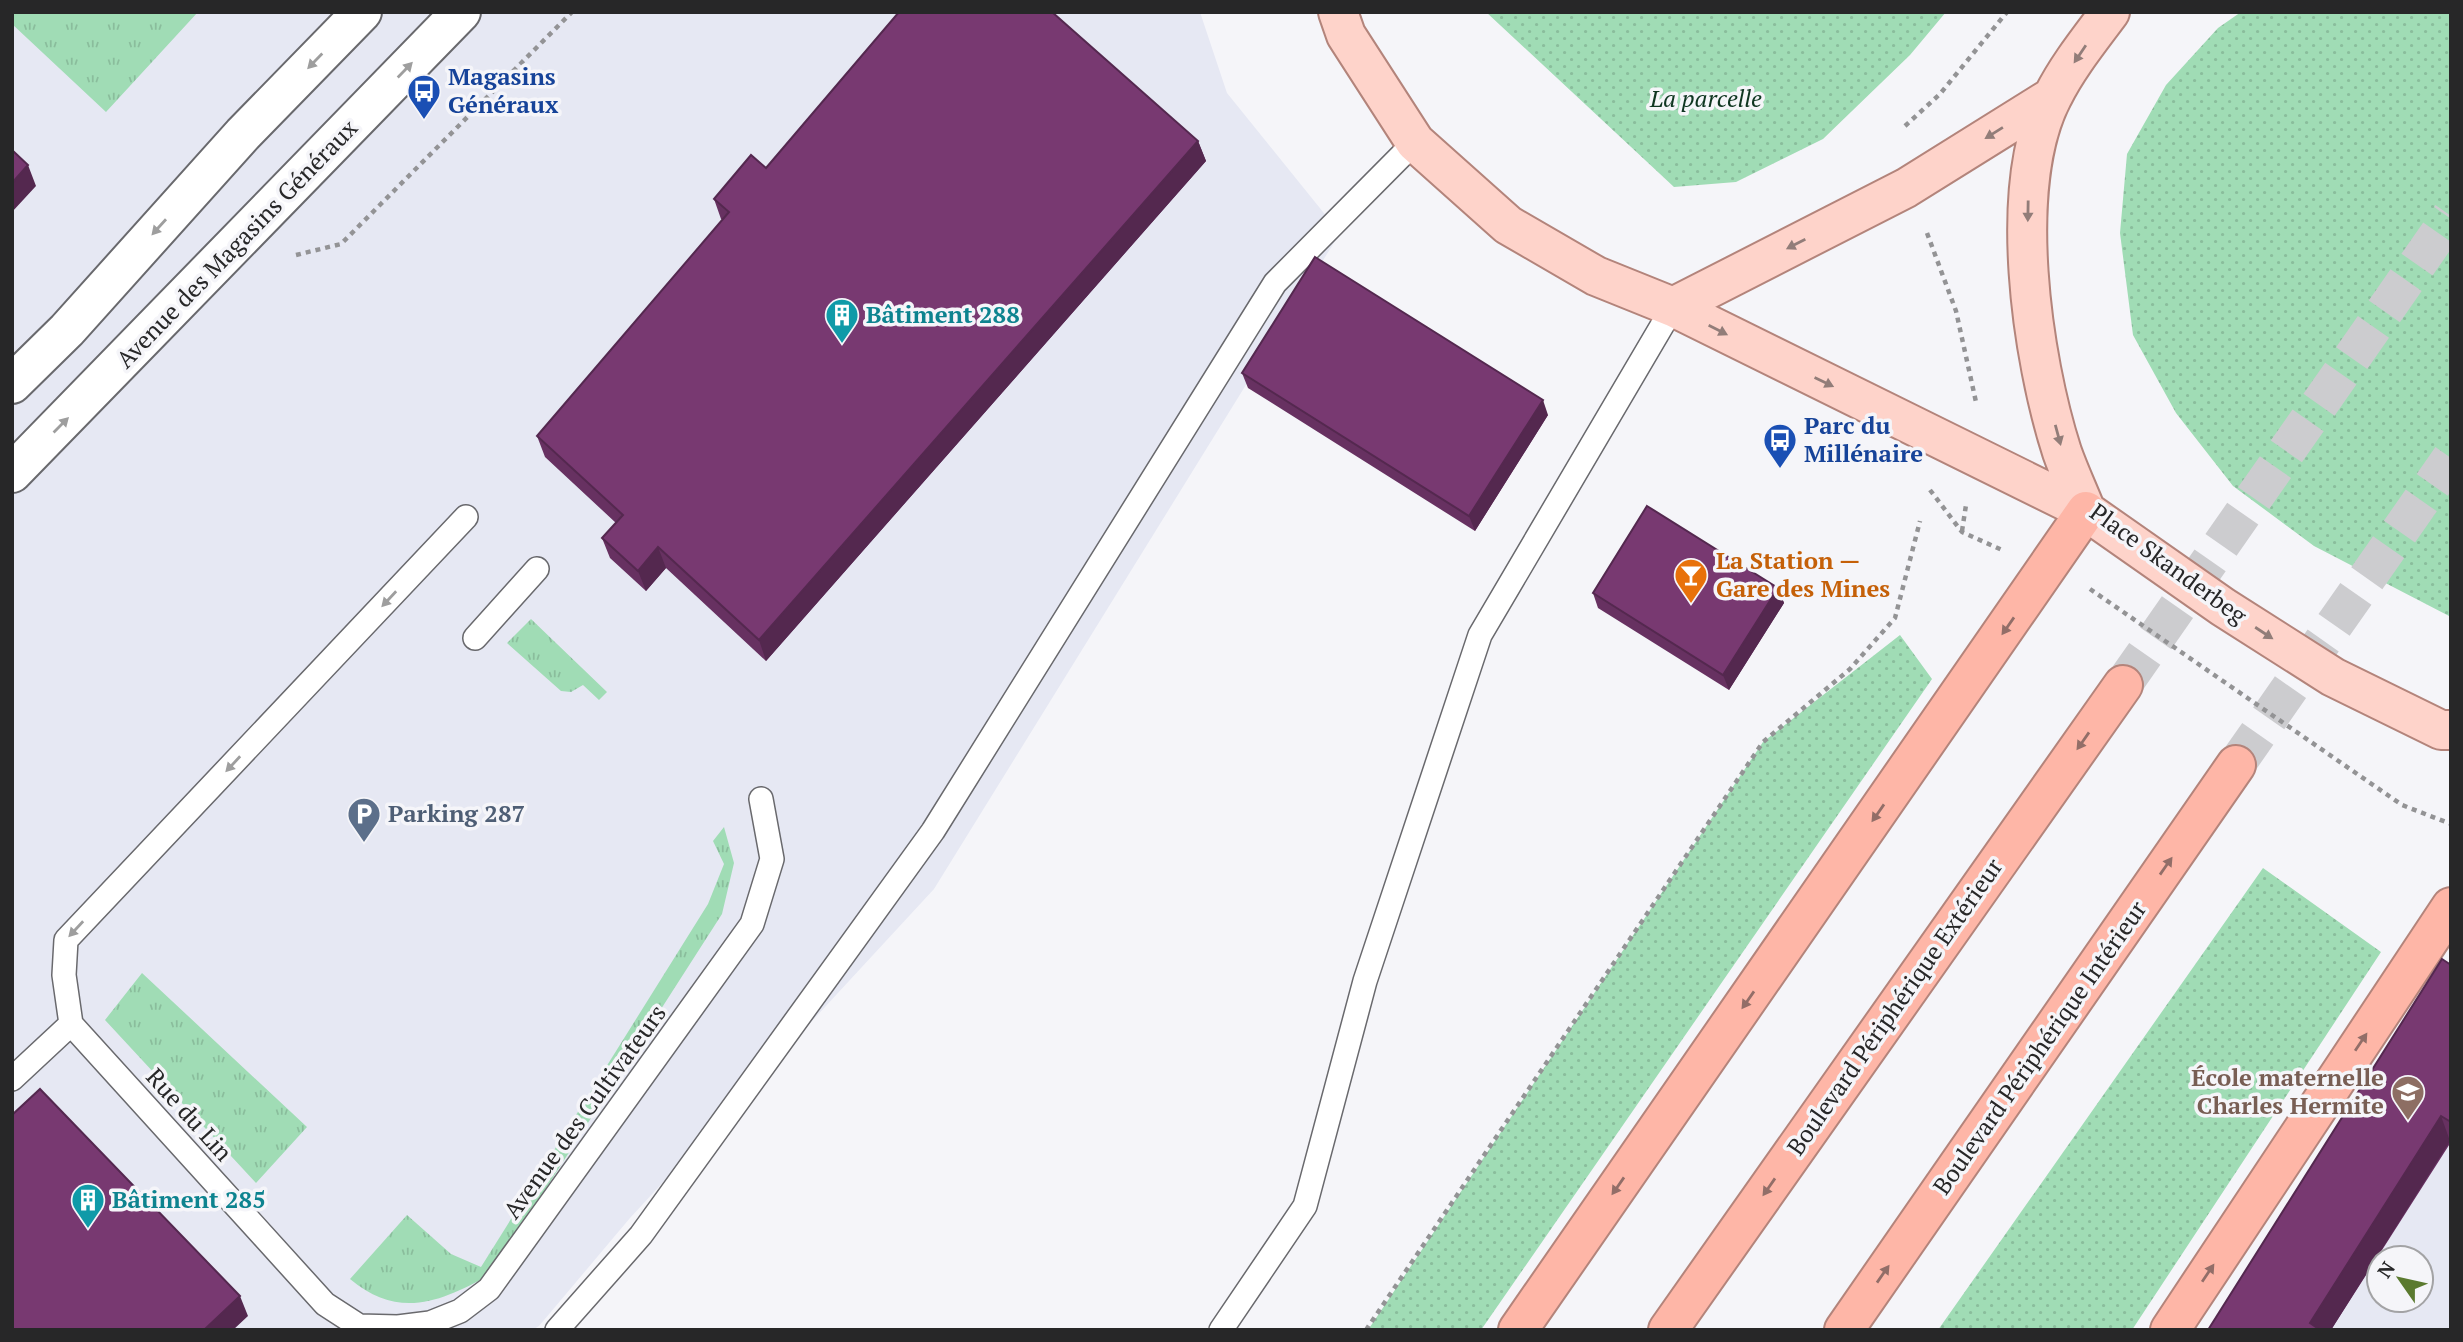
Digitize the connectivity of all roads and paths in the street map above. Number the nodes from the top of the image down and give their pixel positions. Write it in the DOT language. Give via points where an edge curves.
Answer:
graph roads {
  1 [pos="362,12"];
  2 [pos="461,12"];
  3 [pos="572,12"];
  4 [pos="2007,12"];
  5 [pos="2110,12"];
  6 [pos="1342,24"];
  7 [pos="2052,97"];
  8 [pos="1904,128"];
  9 [pos="1415,142"];
  10 [pos="1928,234"];
  11 [pos="291,256"];
  12 [pos="1673,307"];
  13 [pos="12,384"];
  14 [pos="1977,404"];
  15 [pos="12,473"];
  16 [pos="2086,511"];
  17 [pos="466,517"];
  18 [pos="1920,521"];
  19 [pos="1962,532"];
  20 [pos="537,569"];
  21 [pos="2047,570"];
  22 [pos="475,638"];
  23 [pos="2123,685"];
  24 [pos="2447,737"];
  25 [pos="2236,765"];
  26 [pos="761,799"];
  27 [pos="2451,824"];
  28 [pos="2451,907"];
  29 [pos="71,1024"];
  30 [pos="12,1079"];
  31 [pos="325,1304"];
  32 [pos="557,1330"];
  33 [pos="1221,1330"];
  34 [pos="1366,1330"];
  35 [pos="1518,1330"];
  36 [pos="1668,1330"];
  37 [pos="1844,1330"];
  38 [pos="2171,1330"];
  1 -- 13 [label="street, one-way"];
  15 -- 2 [label="street, Avenue des Magasins Généraux, one-way"];
  3 -- 11 [label="path" via="341,244"];
  4 -- 8 [label="path" via="1940,94"];
  5 -- 7 [label="main road, Place Skanderbeg, one-way"];
  6 -- 9 [label="main road"];
  7 -- 12 [label="main road, one-way" via="1906,188"];
  7 -- 16 [label="main road, Place Skanderbeg, one-way" via="2029,172 2027,268 2062,452"];
  9 -- 12 [label="main road" via="1508,225 1595,276"];
  9 -- 32 [label="lane" via="1275,283 933,831 641,1235"];
  10 -- 14 [label="path" via="1956,311"];
  12 -- 16 [label="main road, one-way"];
  12 -- 33 [label="lane" via="1480,635 1365,981 1305,1206"];
  16 -- 21 [label="highway"];
  16 -- 24 [label="main road, Place Skanderbeg, one-way" via="2333,677"];
  17 -- 29 [label="lane, one-way" via="66,940 64,975"];
  18 -- 34 [label="path" via="1895,618 1850,669 1763,742"];
  19 -- 21 [label="path"];
  20 -- 22 [label="lane"];
  21 -- 27 [label="path" via="2091,590 2402,805"];
  21 -- 35 [label="highway, one-way"];
  23 -- 36 [label="highway, Boulevard Périphérique Extérieur, one-way"];
  37 -- 25 [label="highway, Boulevard Périphérique Intérieur, one-way"];
  26 -- 31 [label="lane, Avenue des Cultivateurs" via="772,859 752,924 489,1289 460,1311 430,1323 398,1327 359,1326"];
  38 -- 28 [label="highway, one-way"];
  29 -- 30 [label="lane"];
  29 -- 31 [label="lane, Rue du Lin"];
}
